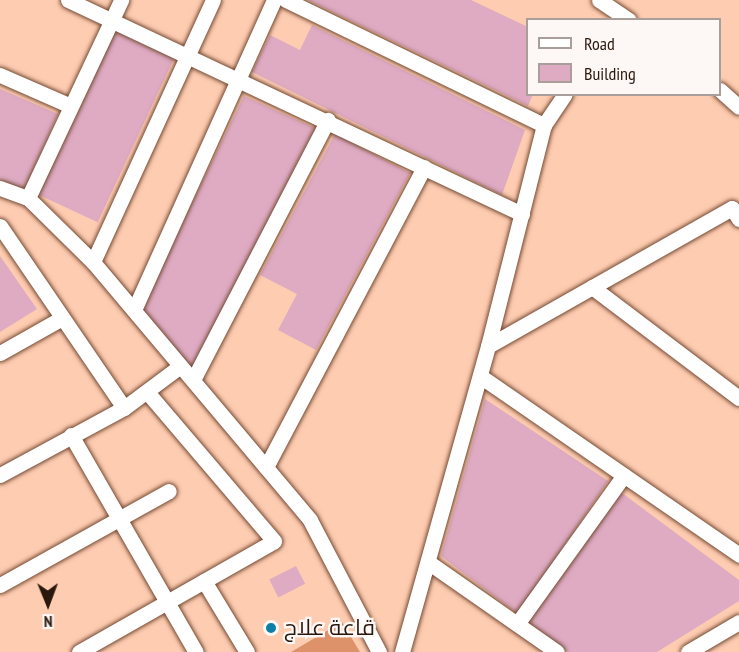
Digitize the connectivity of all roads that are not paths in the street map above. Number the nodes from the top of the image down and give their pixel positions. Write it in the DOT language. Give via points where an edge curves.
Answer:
graph roads {
  1 [pos="68,0"];
  2 [pos="121,0"];
  3 [pos="213,0"];
  4 [pos="274,0"];
  5 [pos="285,0"];
  6 [pos="599,0"];
  7 [pos="621,17"];
  8 [pos="112,20"];
  9 [pos="188,54"];
  10 [pos="0,75"];
  11 [pos="239,78"];
  12 [pos="721,91"];
  13 [pos="564,96"];
  14 [pos="71,106"];
  15 [pos="739,107"];
  16 [pos="328,120"];
  17 [pos="544,124"];
  18 [pos="424,166"];
  19 [pos="0,188"];
  20 [pos="28,198"];
  21 [pos="737,210"];
  22 [pos="522,213"];
  23 [pos="0,226"];
  24 [pos="93,262"];
  25 [pos="592,287"];
  26 [pos="134,310"];
  27 [pos="62,318"];
  28 [pos="488,346"];
  29 [pos="0,353"];
  30 [pos="179,367"];
  31 [pos="480,376"];
  32 [pos="193,380"];
  33 [pos="147,392"];
  34 [pos="739,398"];
  35 [pos="124,408"];
  36 [pos="71,435"];
  37 [pos="266,467"];
  38 [pos="0,475"];
  39 [pos="624,475"];
  40 [pos="169,491"];
  41 [pos="120,519"];
  42 [pos="737,548"];
  43 [pos="428,562"];
  44 [pos="204,581"];
  45 [pos="0,585"];
  46 [pos="166,602"];
  47 [pos="739,622"];
  48 [pos="517,624"];
  49 [pos="80,652"];
  50 [pos="196,652"];
  51 [pos="247,652"];
  52 [pos="379,652"];
  53 [pos="402,652"];
  54 [pos="556,652"];
  55 [pos="688,652"];
  1 -- 8 [label="street"];
  2 -- 8 [label="street"];
  3 -- 9 [label="street"];
  4 -- 11 [label="street"];
  5 -- 17 [label="street"];
  6 -- 7 [label="street"];
  8 -- 9 [label="street"];
  8 -- 14 [label="street"];
  9 -- 11 [label="street"];
  9 -- 24 [label="street"];
  10 -- 14 [label="street"];
  11 -- 16 [label="street"];
  11 -- 26 [label="street"];
  12 -- 15 [label="street"];
  13 -- 17 [label="street"];
  14 -- 20 [label="street"];
  16 -- 18 [label="street"];
  16 -- 32 [label="street"];
  17 -- 22 [label="street"];
  18 -- 22 [label="street"];
  18 -- 37 [label="street"];
  19 -- 20 [label="street"];
  20 -- 24 [label="street"];
  21 -- 25 [label="street"];
  22 -- 28 [label="street"];
  23 -- 27 [label="street"];
  24 -- 26 [label="street"];
  25 -- 28 [label="street"];
  25 -- 34 [label="street"];
  26 -- 30 [label="street"];
  27 -- 29 [label="street"];
  27 -- 35 [label="street"];
  28 -- 31 [label="street"];
  30 -- 32 [label="street"];
  30 -- 33 [label="street"];
  31 -- 39 [label="street"];
  31 -- 43 [label="street"];
  32 -- 37 [label="street"];
  33 -- 35 [label="street"];
  33 -- 44 [label="street" via="274,541"];
  35 -- 36 [label="street"];
  36 -- 38 [label="street"];
  36 -- 41 [label="street"];
  37 -- 52 [label="street" via="310,520"];
  39 -- 42 [label="street"];
  39 -- 48 [label="street"];
  40 -- 41 [label="street"];
  41 -- 45 [label="street"];
  41 -- 46 [label="street"];
  43 -- 48 [label="street"];
  43 -- 53 [label="street"];
  44 -- 46 [label="street"];
  44 -- 51 [label="street"];
  46 -- 49 [label="street"];
  46 -- 50 [label="street"];
  47 -- 55 [label="street"];
  48 -- 54 [label="street"];
}
